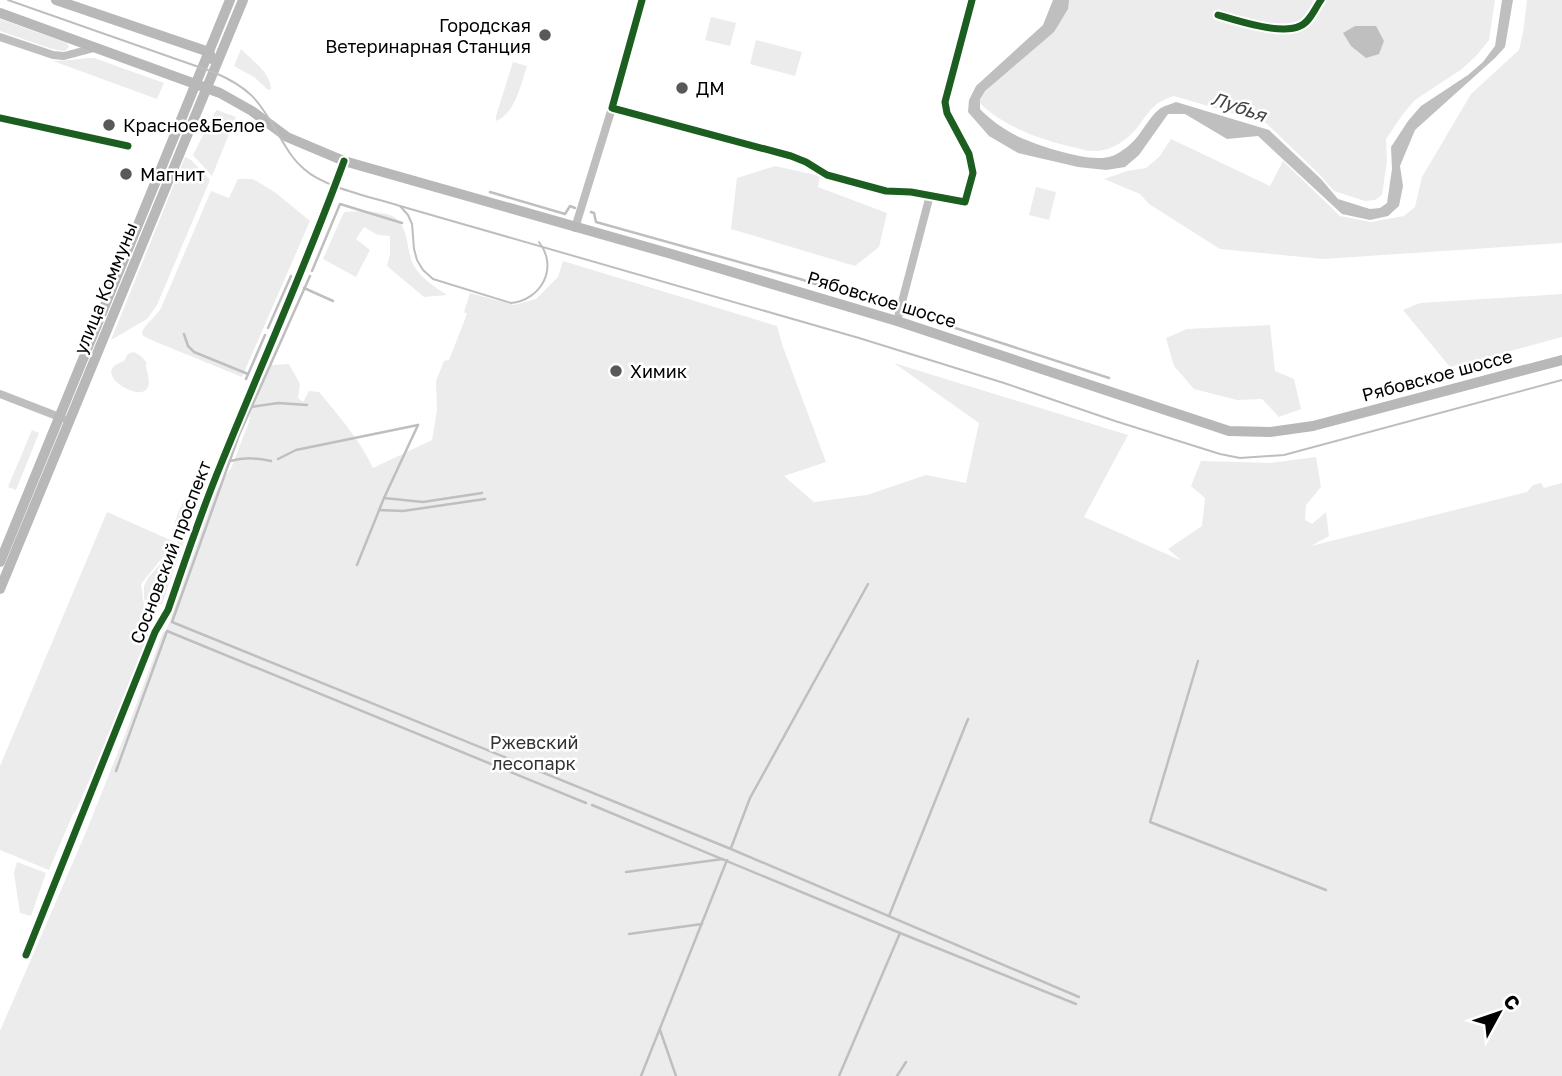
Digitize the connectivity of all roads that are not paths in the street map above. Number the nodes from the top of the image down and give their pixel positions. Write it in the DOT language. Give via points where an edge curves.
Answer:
graph roads {
  1 [pos="56,0"];
  2 [pos="230,0"];
  3 [pos="243,0"];
  4 [pos="642,0"];
  5 [pos="972,0"];
  6 [pos="1321,0"];
  7 [pos="0,13"];
  8 [pos="1219,15"];
  9 [pos="0,37"];
  10 [pos="96,48"];
  11 [pos="209,52"];
  12 [pos="216,64"];
  13 [pos="201,85"];
  14 [pos="612,108"];
  15 [pos="0,118"];
  16 [pos="128,146"];
  17 [pos="344,161"];
  18 [pos="930,195"];
  19 [pos="575,228"];
  20 [pos="897,321"];
  21 [pos="1562,360"];
  22 [pos="0,394"];
  23 [pos="64,419"];
  24 [pos="0,562"];
  25 [pos="0,589"];
  26 [pos="26,955"];
  1 -- 11 [label="main road"];
  2 -- 11 [label="main road, улица Коммуны"];
  3 -- 12 [label="main road, улица Коммуны"];
  4 -- 14 [label="street"];
  5 -- 18 [label="street" via="945,102 973,173 965,202"];
  6 -- 8 [label="street" via="1307,21 1294,28 1271,29"];
  7 -- 10 [label="main road, Рябовское шоссе"];
  9 -- 10 [label="street" via="53,55"];
  10 -- 13 [label="main road, Рябовское шоссе"];
  11 -- 12 [label="main road"];
  11 -- 13 [label="main road, улица Коммуны"];
  12 -- 13 [label="main road, улица Коммуны"];
  13 -- 17 [label="main road, Рябовское шоссе" via="238,102 288,137"];
  13 -- 23 [label="main road, улица Коммуны"];
  14 -- 18 [label="street" via="791,156 827,175 886,191"];
  14 -- 19 [label="street"];
  15 -- 16 [label="street"];
  17 -- 19 [label="main road, Рябовское шоссе"];
  17 -- 26 [label="street, Сосновский проспект"];
  18 -- 20 [label="street"];
  19 -- 20 [label="main road, Рябовское шоссе"];
  20 -- 21 [label="main road, Рябовское шоссе" via="1207,424 1249,433 1312,426"];
  22 -- 23 [label="street"];
  23 -- 24 [label="main road, улица Коммуны"];
  23 -- 25 [label="main road, улица Коммуны"];
}
